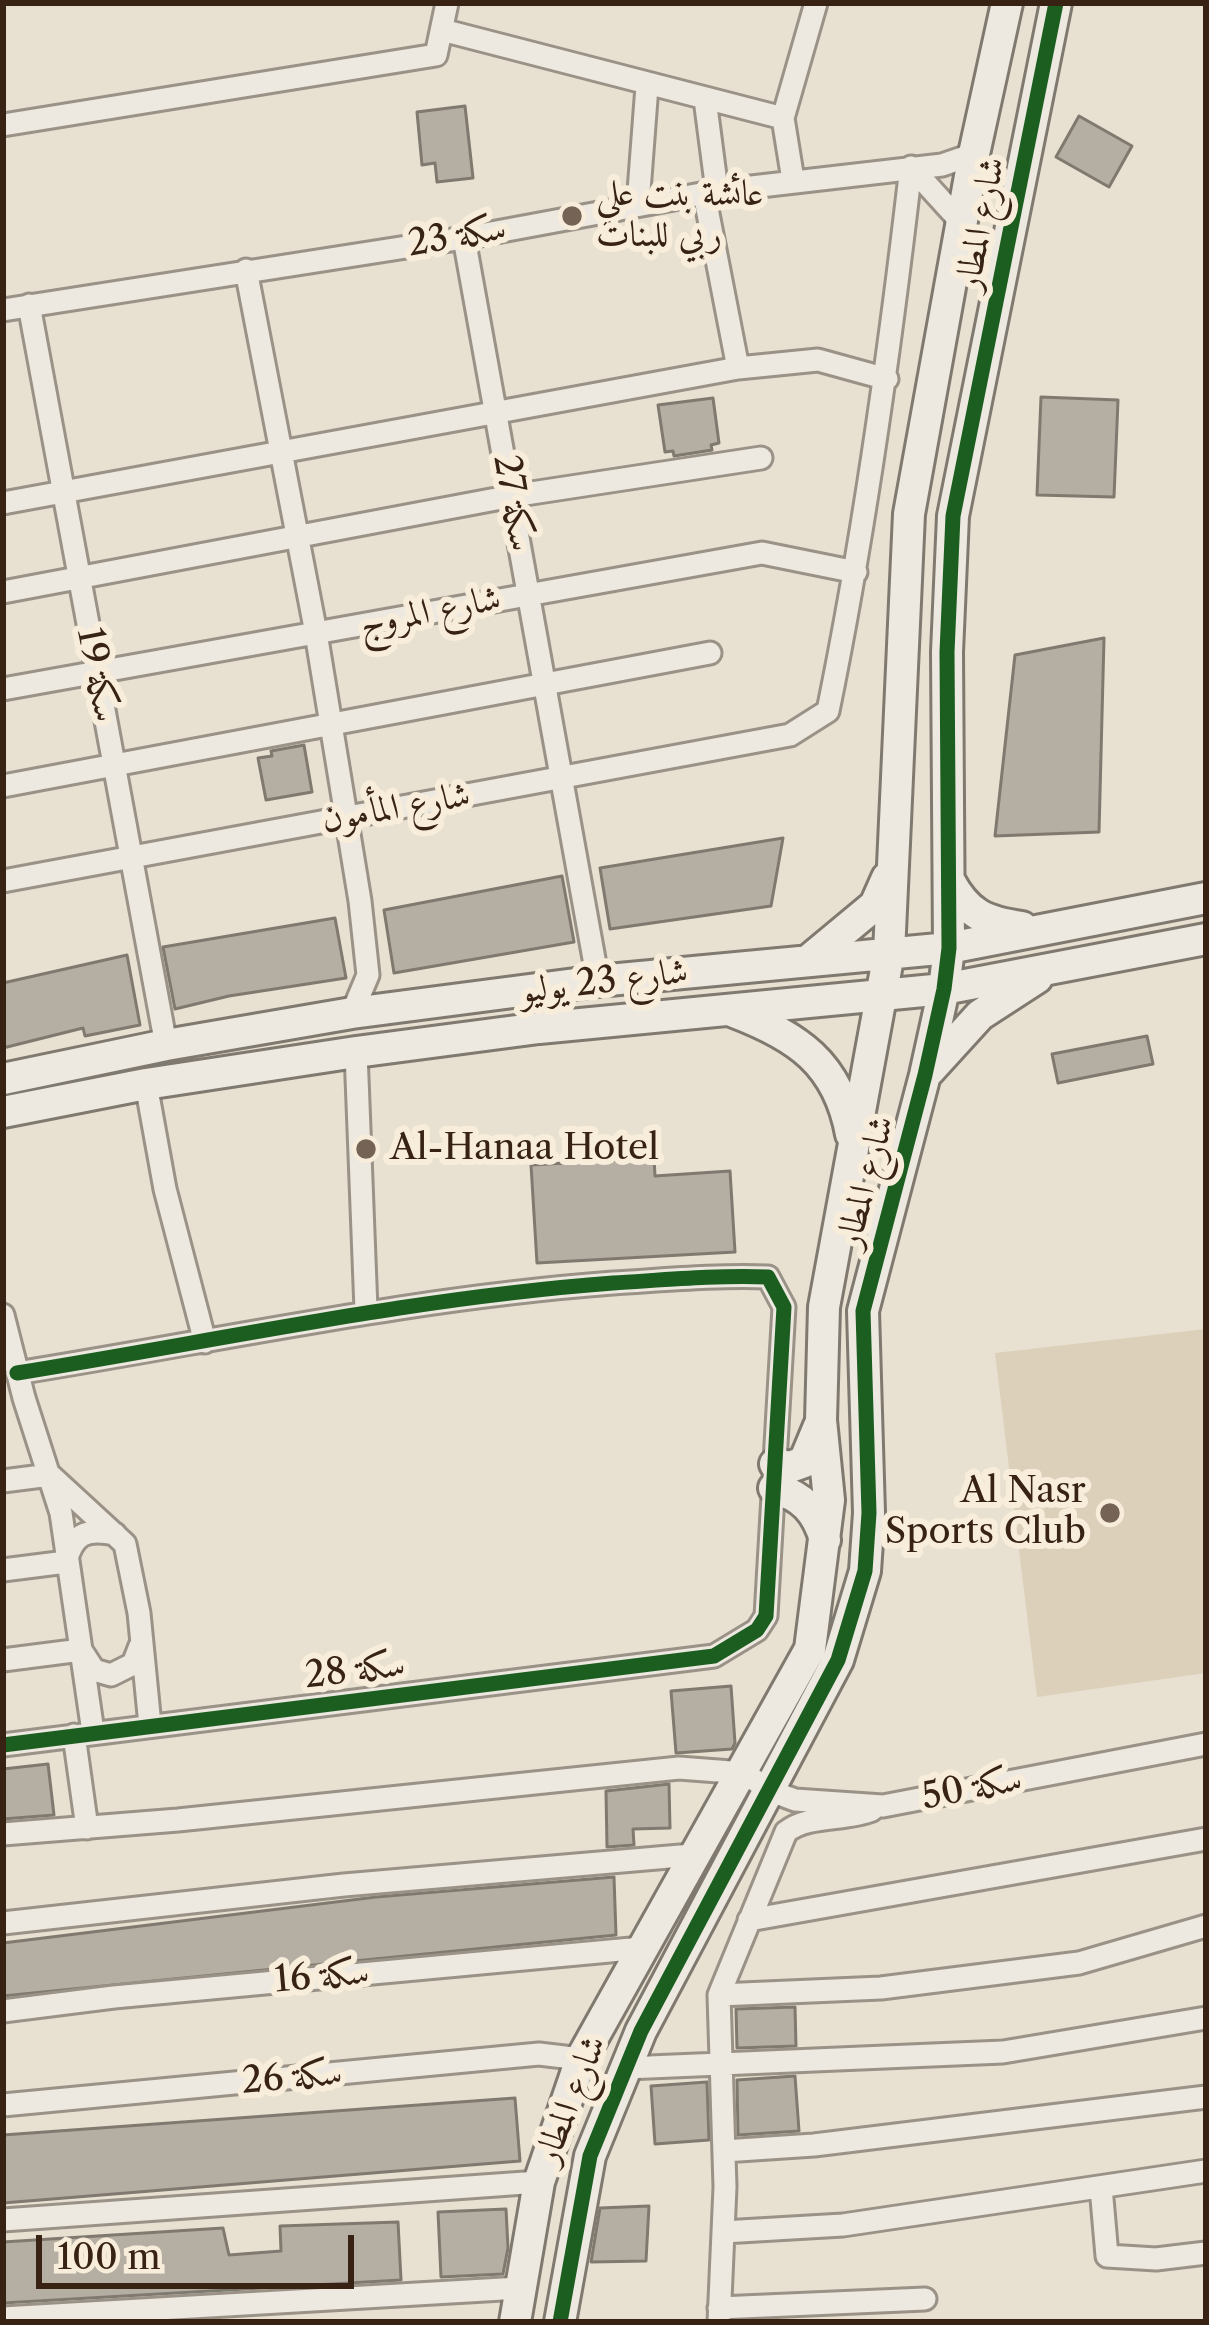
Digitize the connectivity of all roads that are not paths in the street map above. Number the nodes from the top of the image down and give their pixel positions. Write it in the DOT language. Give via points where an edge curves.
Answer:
graph roads {
  1 [pos="447,3"];
  2 [pos="816,3"];
  3 [pos="1007,3"];
  4 [pos="1057,3"];
  5 [pos="442,30"];
  6 [pos="647,86"];
  7 [pos="705,99"];
  8 [pos="783,118"];
  9 [pos="3,125"];
  10 [pos="974,154"];
  11 [pos="911,167"];
  12 [pos="793,180"];
  13 [pos="711,192"];
  14 [pos="638,204"];
  15 [pos="961,222"];
  16 [pos="464,238"];
  17 [pos="955,258"];
  18 [pos="246,270"];
  19 [pos="29,305"];
  20 [pos="3,310"];
  21 [pos="738,368"];
  22 [pos="981,376"];
  23 [pos="887,379"];
  24 [pos="497,410"];
  25 [pos="281,450"];
  26 [pos="761,458"];
  27 [pos="62,493"];
  28 [pos="512,496"];
  29 [pos="3,503"];
  30 [pos="867,509"];
  31 [pos="910,514"];
  32 [pos="297,536"];
  33 [pos="856,572"];
  34 [pos="79,578"];
  35 [pos="3,592"];
  36 [pos="529,594"];
  37 [pos="316,633"];
  38 [pos="710,653"];
  39 [pos="95,671"];
  40 [pos="545,684"];
  41 [pos="3,689"];
  42 [pos="331,725"];
  43 [pos="113,764"];
  44 [pos="562,778"];
  45 [pos="3,786"];
  46 [pos="347,817"];
  47 [pos="130,856"];
  48 [pos="892,867"];
  49 [pos="950,880"];
  50 [pos="3,881"];
  51 [pos="1206,898"];
  52 [pos="1046,930"];
  53 [pos="1206,939"];
  54 [pos="949,948"];
  55 [pos="889,953"];
  56 [pos="808,961"];
  57 [pos="1051,969"];
  58 [pos="368,975"];
  59 [pos="598,981"];
  60 [pos="944,989"];
  61 [pos="884,993"];
  62 [pos="412,1006"];
  63 [pos="728,1010"];
  64 [pos="352,1013"];
  65 [pos="166,1045"];
  66 [pos="356,1052"];
  67 [pos="925,1076"];
  68 [pos="3,1078"];
  69 [pos="146,1084"];
  70 [pos="3,1112"];
  71 [pos="853,1145"];
  72 [pos="365,1310"];
  73 [pos="3,1316"];
  74 [pos="205,1342"];
  75 [pos="17,1373"];
  76 [pos="13,1399"];
  77 [pos="821,1420"];
  78 [pos="50,1475"];
  79 [pos="774,1476"];
  80 [pos="3,1481"];
  81 [pos="117,1534"];
  82 [pos="825,1540"];
  83 [pos="66,1562"];
  84 [pos="3,1570"];
  85 [pos="140,1646"];
  86 [pos="81,1650"];
  87 [pos="3,1660"];
  88 [pos="150,1725"];
  89 [pos="83,1734"];
  90 [pos="3,1744"];
  91 [pos="1206,1744"];
  92 [pos="744,1773"];
  93 [pos="770,1791"];
  94 [pos="883,1806"];
  95 [pos="87,1828"];
  96 [pos="3,1834"];
  97 [pos="1206,1839"];
  98 [pos="692,1855"];
  99 [pos="748,1920"];
  100 [pos="3,1923"];
  101 [pos="1206,1926"];
  102 [pos="642,1948"];
  103 [pos="719,1995"];
  104 [pos="3,2012"];
  105 [pos="1206,2018"];
  106 [pos="581,2059"];
  107 [pos="721,2066"];
  108 [pos="626,2068"];
  109 [pos="1206,2097"];
  110 [pos="3,2105"];
  111 [pos="724,2151"];
  112 [pos="1206,2171"];
  113 [pos="539,2182"];
  114 [pos="1101,2187"];
  115 [pos="3,2221"];
  116 [pos="723,2232"];
  117 [pos="1206,2253"];
  118 [pos="520,2288"];
  119 [pos="925,2299"];
  120 [pos="719,2315"];
  121 [pos="3,2318"];
  122 [pos="514,2322"];
  123 [pos="560,2322"];
  1 -- 5 [label="street"];
  2 -- 8 [label="street"];
  3 -- 10 [label="street, شارع المطار"];
  4 -- 22 [label="street, شارع المطار"];
  5 -- 6 [label="street"];
  5 -- 9 [label="street" via="436,56"];
  6 -- 7 [label="street"];
  6 -- 14 [label="street"];
  7 -- 8 [label="street"];
  7 -- 13 [label="street"];
  8 -- 12 [label="street"];
  10 -- 11 [label="street, 23 سكة"];
  10 -- 15 [label="street, شارع المطار"];
  11 -- 12 [label="street, 23 سكة"];
  11 -- 15 [label="street"];
  11 -- 23 [label="street"];
  12 -- 13 [label="street, 23 سكة"];
  13 -- 14 [label="street, 23 سكة"];
  13 -- 21 [label="street"];
  14 -- 16 [label="street, 23 سكة"];
  15 -- 17 [label="street, شارع المطار"];
  16 -- 18 [label="street, 23 سكة"];
  16 -- 24 [label="street, سكة 27"];
  17 -- 22 [label="street" via="951,364 963,379"];
  17 -- 31 [label="street, شارع المطار"];
  18 -- 19 [label="street, 23 سكة"];
  18 -- 25 [label="street"];
  19 -- 20 [label="street, 23 سكة"];
  19 -- 27 [label="street, سكة 19"];
  21 -- 23 [label="street" via="818,360"];
  21 -- 24 [label="street"];
  22 -- 49 [label="street, شارع المطار" via="947,580"];
  23 -- 30 [label="street"];
  24 -- 25 [label="street"];
  24 -- 28 [label="street, سكة 27"];
  25 -- 27 [label="street"];
  25 -- 32 [label="street"];
  26 -- 28 [label="street"];
  27 -- 29 [label="street"];
  27 -- 34 [label="street, سكة 19"];
  28 -- 32 [label="street"];
  28 -- 36 [label="street, سكة 27"];
  30 -- 31 [label="street"];
  30 -- 33 [label="street"];
  31 -- 48 [label="street, شارع المطار"];
  32 -- 34 [label="street"];
  32 -- 37 [label="street"];
  33 -- 36 [label="street, شارع المروج" via="762,554"];
  33 -- 44 [label="street, شارع المأمون" via="828,711 790,734"];
  34 -- 35 [label="street"];
  34 -- 39 [label="street, سكة 19"];
  36 -- 37 [label="street, شارع المروج"];
  36 -- 40 [label="street, سكة 27"];
  37 -- 39 [label="street, شارع المروج"];
  37 -- 42 [label="street"];
  38 -- 40 [label="street"];
  39 -- 41 [label="street, شارع المروج"];
  39 -- 43 [label="street, سكة 19"];
  40 -- 42 [label="street"];
  40 -- 44 [label="street, سكة 27"];
  42 -- 43 [label="street"];
  42 -- 46 [label="street"];
  43 -- 45 [label="street"];
  43 -- 47 [label="street, سكة 19"];
  44 -- 46 [label="street, شارع المأمون"];
  44 -- 59 [label="street, سكة 27"];
  46 -- 47 [label="street, شارع المأمون"];
  46 -- 58 [label="street"];
  47 -- 50 [label="street, شارع المأمون"];
  47 -- 65 [label="street, سكة 19"];
  48 -- 55 [label="street, شارع المطار"];
  48 -- 56 [label="street" via="874,905"];
  49 -- 52 [label="street" via="960,901 991,923"];
  49 -- 54 [label="street, شارع المطار"];
  51 -- 52 [label="street, شارع 23 يوليو"];
  52 -- 54 [label="street, شارع 23 يوليو"];
  53 -- 57 [label="street, شارع 23 يوليو"];
  54 -- 55 [label="street, شارع 23 يوليو"];
  54 -- 60 [label="street, شارع المطار"];
  55 -- 56 [label="street, شارع 23 يوليو"];
  55 -- 61 [label="street, شارع المطار"];
  56 -- 59 [label="street, شارع 23 يوليو"];
  57 -- 60 [label="street, شارع 23 يوليو"];
  57 -- 67 [label="street" via="980,1015"];
  58 -- 62 [label="street"];
  58 -- 64 [label="street"];
  59 -- 62 [label="street, شارع 23 يوليو"];
  60 -- 61 [label="street, شارع 23 يوليو"];
  60 -- 67 [label="street, شارع المطار"];
  61 -- 63 [label="street, شارع 23 يوليو"];
  61 -- 71 [label="street, شارع المطار"];
  62 -- 64 [label="street, شارع 23 يوليو"];
  63 -- 66 [label="street, شارع 23 يوليو"];
  63 -- 71 [label="street" via="782,1031 825,1068"];
  64 -- 65 [label="street, شارع 23 يوليو"];
  65 -- 68 [label="street, شارع 23 يوليو"];
  66 -- 69 [label="street, شارع 23 يوليو"];
  66 -- 72 [label="street"];
  67 -- 93 [label="street, شارع المطار" via="863,1311 866,1571 838,1660"];
  69 -- 70 [label="street, شارع 23 يوليو"];
  69 -- 74 [label="street"];
  71 -- 77 [label="street, شارع المطار" via="824,1307"];
  72 -- 74 [label="street"];
  72 -- 79 [label="street" via="544,1288 768,1276 784,1306"];
  73 -- 75 [label="street"];
  74 -- 75 [label="street"];
  75 -- 76 [label="street"];
  76 -- 78 [label="street"];
  77 -- 79 [label="street" via="804,1462"];
  77 -- 82 [label="street, شارع المطار"];
  78 -- 80 [label="street"];
  78 -- 81 [label="street"];
  78 -- 83 [label="street"];
  79 -- 82 [label="street" via="813,1511"];
  79 -- 88 [label="street, سكة 28" via="766,1616 714,1656"];
  81 -- 83 [label="street" via="78,1535"];
  81 -- 85 [label="street" via="140,1613"];
  82 -- 92 [label="street, شارع المطار" via="809,1649"];
  83 -- 84 [label="street"];
  83 -- 86 [label="street"];
  85 -- 86 [label="street" via="133,1664 111,1675 94,1670"];
  85 -- 88 [label="street"];
  86 -- 87 [label="street"];
  86 -- 89 [label="street"];
  88 -- 89 [label="street, سكة 28"];
  89 -- 90 [label="street, سكة 28"];
  89 -- 95 [label="street"];
  91 -- 94 [label="street, سكة 50"];
  92 -- 93 [label="street, سكة 50"];
  92 -- 95 [label="street" via="631,1771"];
  92 -- 98 [label="street, شارع المطار"];
  93 -- 94 [label="street, سكة 50"];
  93 -- 108 [label="street, شارع المطار"];
  94 -- 99 [label="street" via="793,1826"];
  95 -- 96 [label="street"];
  97 -- 99 [label="street"];
  98 -- 100 [label="street"];
  98 -- 102 [label="street, شارع المطار"];
  99 -- 103 [label="street"];
  101 -- 103 [label="street" via="1079,1963 881,1988"];
  102 -- 104 [label="street, سكة 16"];
  102 -- 106 [label="street, شارع المطار"];
  103 -- 107 [label="street"];
  105 -- 107 [label="street" via="1003,2052"];
  106 -- 110 [label="street, سكة 26" via="539,2054"];
  106 -- 113 [label="street, شارع المطار"];
  107 -- 108 [label="street"];
  107 -- 111 [label="street"];
  108 -- 123 [label="street, شارع المطار" via="590,2156"];
  109 -- 111 [label="street"];
  111 -- 116 [label="street"];
  112 -- 114 [label="street"];
  113 -- 115 [label="street"];
  113 -- 118 [label="street, شارع المطار"];
  114 -- 116 [label="street" via="843,2225"];
  114 -- 117 [label="street" via="1107,2255"];
  116 -- 120 [label="street"];
  118 -- 121 [label="street"];
  118 -- 122 [label="street, شارع المطار"];
  119 -- 120 [label="street"];
}
